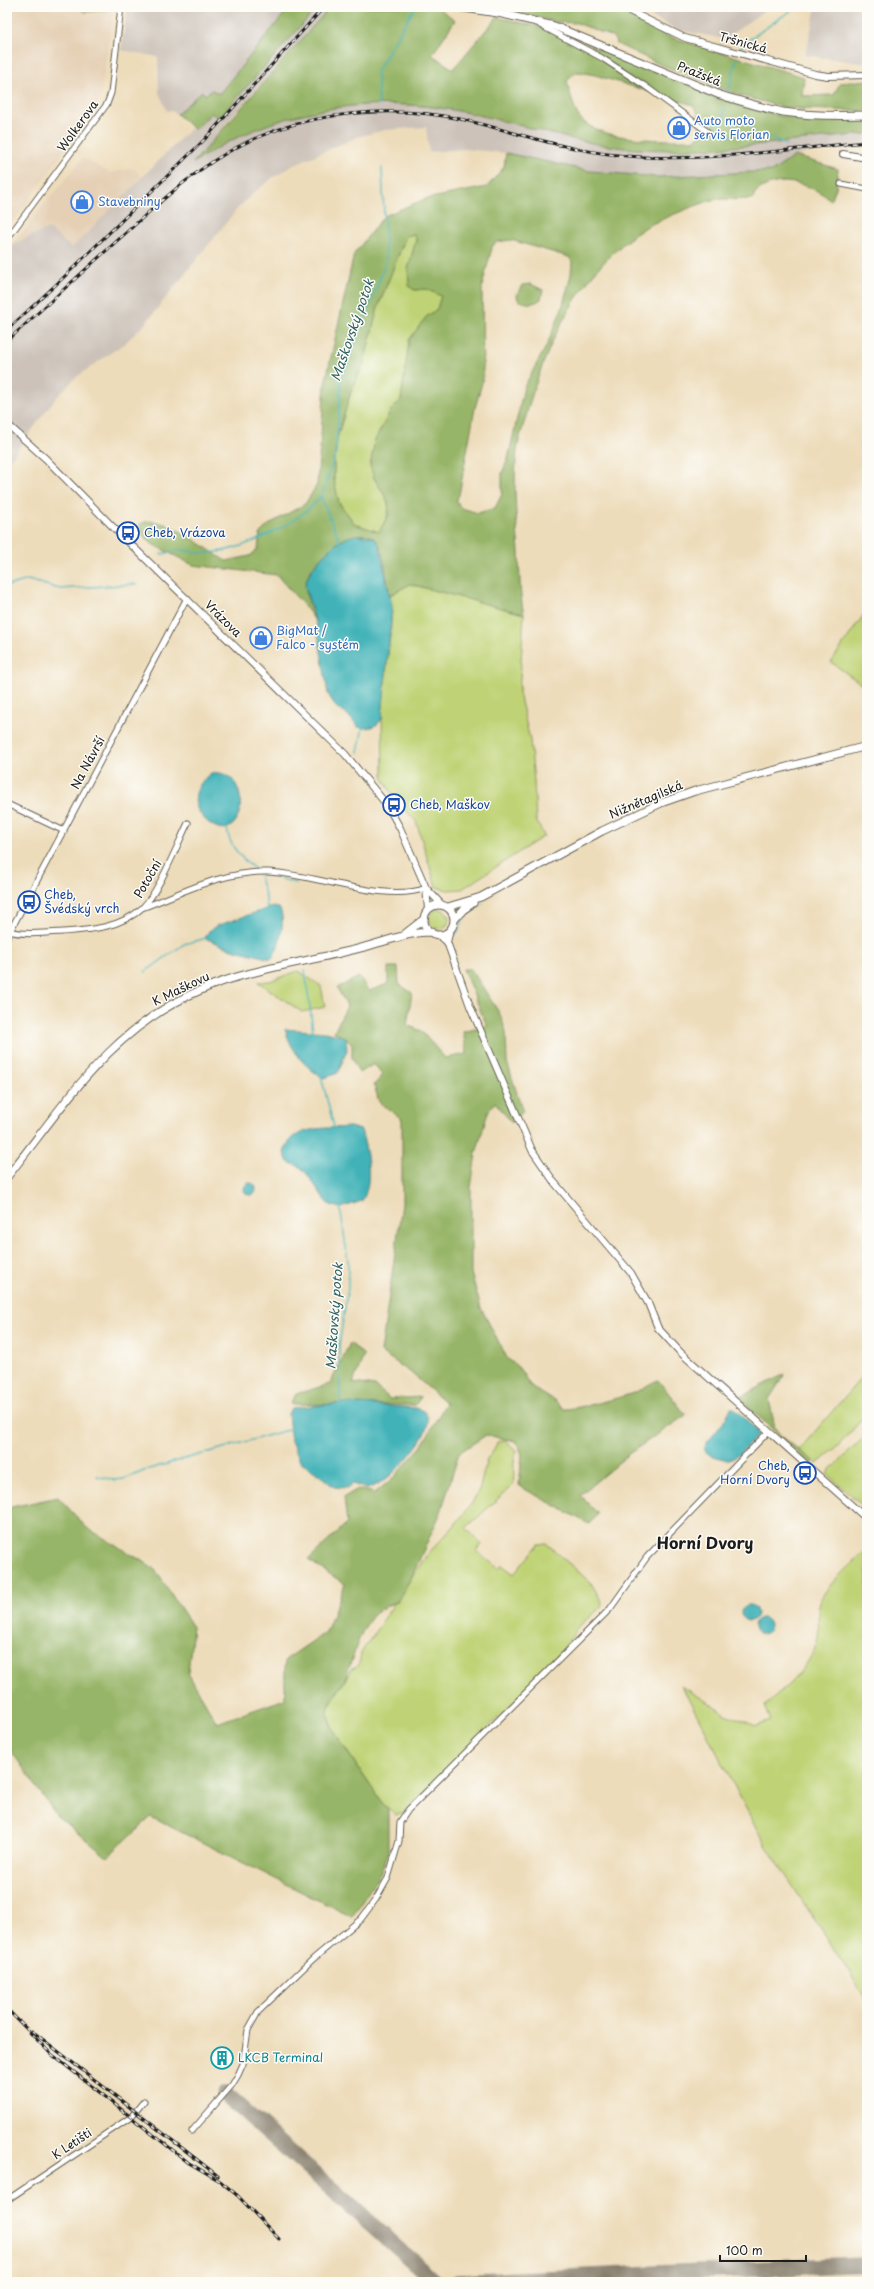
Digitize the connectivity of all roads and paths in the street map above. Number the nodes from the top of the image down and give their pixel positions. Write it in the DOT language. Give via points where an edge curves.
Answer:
graph roads {
  1 [pos="121,7"];
  2 [pos="458,7"];
  3 [pos="621,7"];
  4 [pos="531,20"];
  5 [pos="867,75"];
  6 [pos="867,115"];
  7 [pos="708,132"];
  8 [pos="843,154"];
  9 [pos="867,158"];
  10 [pos="841,184"];
  11 [pos="867,190"];
  12 [pos="7,239"];
  13 [pos="7,424"];
  14 [pos="187,598"];
  15 [pos="867,746"];
  16 [pos="7,804"];
  17 [pos="188,823"];
  18 [pos="64,831"];
  19 [pos="426,888"];
  20 [pos="481,897"];
  21 [pos="445,906"];
  22 [pos="142,908"];
  23 [pos="428,909"];
  24 [pos="424,919"];
  25 [pos="454,920"];
  26 [pos="450,930"];
  27 [pos="9,931"];
  28 [pos="431,932"];
  29 [pos="439,934"];
  30 [pos="7,937"];
  31 [pos="399,937"];
  32 [pos="447,942"];
  33 [pos="7,1177"];
  34 [pos="768,1432"];
  35 [pos="867,1519"];
  36 [pos="144,2101"];
  37 [pos="192,2131"];
  38 [pos="7,2200"];
  1 -- 12 [label="street, Wolkerova" via="108,104"];
  2 -- 4 [label="main road, Pražská"];
  3 -- 5 [label="street, Tršnická" via="695,42 815,74"];
  4 -- 6 [label="main road, Pražská" via="582,36 726,96 782,112"];
  4 -- 7 [label="street, Pražská" via="602,58"];
  8 -- 9 [label="street"];
  10 -- 11 [label="street"];
  13 -- 14 [label="street, Vrázova"];
  14 -- 18 [label="street, Na Návrší"];
  14 -- 19 [label="street, Vrázova" via="345,754 371,784 400,828"];
  15 -- 20 [label="main road, Nižnětagilská" via="661,803 602,831"];
  16 -- 18 [label="street"];
  17 -- 22 [label="street, Potoční"];
  18 -- 27 [label="street, Na Návrší"];
  19 -- 21 [label="street"];
  19 -- 22 [label="street" via="403,892 367,889 291,874 266,872 217,880"];
  19 -- 23 [label="street, Vrázova"];
  20 -- 21 [label="main road, Nižnětagilská"];
  20 -- 25 [label="main road"];
  21 -- 23 [label="main road" via="432,906"];
  21 -- 25 [label="main road" via="454,916"];
  22 -- 27 [label="street, Potoční" via="114,924 99,928 50,933"];
  23 -- 24 [label="main road"];
  24 -- 28 [label="main road"];
  24 -- 31 [label="main road"];
  25 -- 26 [label="main road"];
  26 -- 29 [label="main road"];
  26 -- 32 [label="street"];
  27 -- 30 [label="street, Na Návrší"];
  28 -- 29 [label="main road"];
  28 -- 31 [label="main road, K Maškovu" via="417,932"];
  29 -- 32 [label="street"];
  31 -- 33 [label="main road, K Maškovu" via="228,980 204,988 168,1006 130,1032 100,1061"];
  32 -- 34 [label="street" via="470,1006 532,1150 554,1182 631,1273 648,1303 658,1328 680,1352"];
  34 -- 35 [label="street"];
  34 -- 37 [label="street" via="647,1557 610,1609 408,1810 400,1822 400,1841 388,1878 376,1899 361,1919 312,1959 258,2012 248,2030 243,2064 238,2075"];
  36 -- 38 [label="street, K Letišti" via="131,2117"];
}
